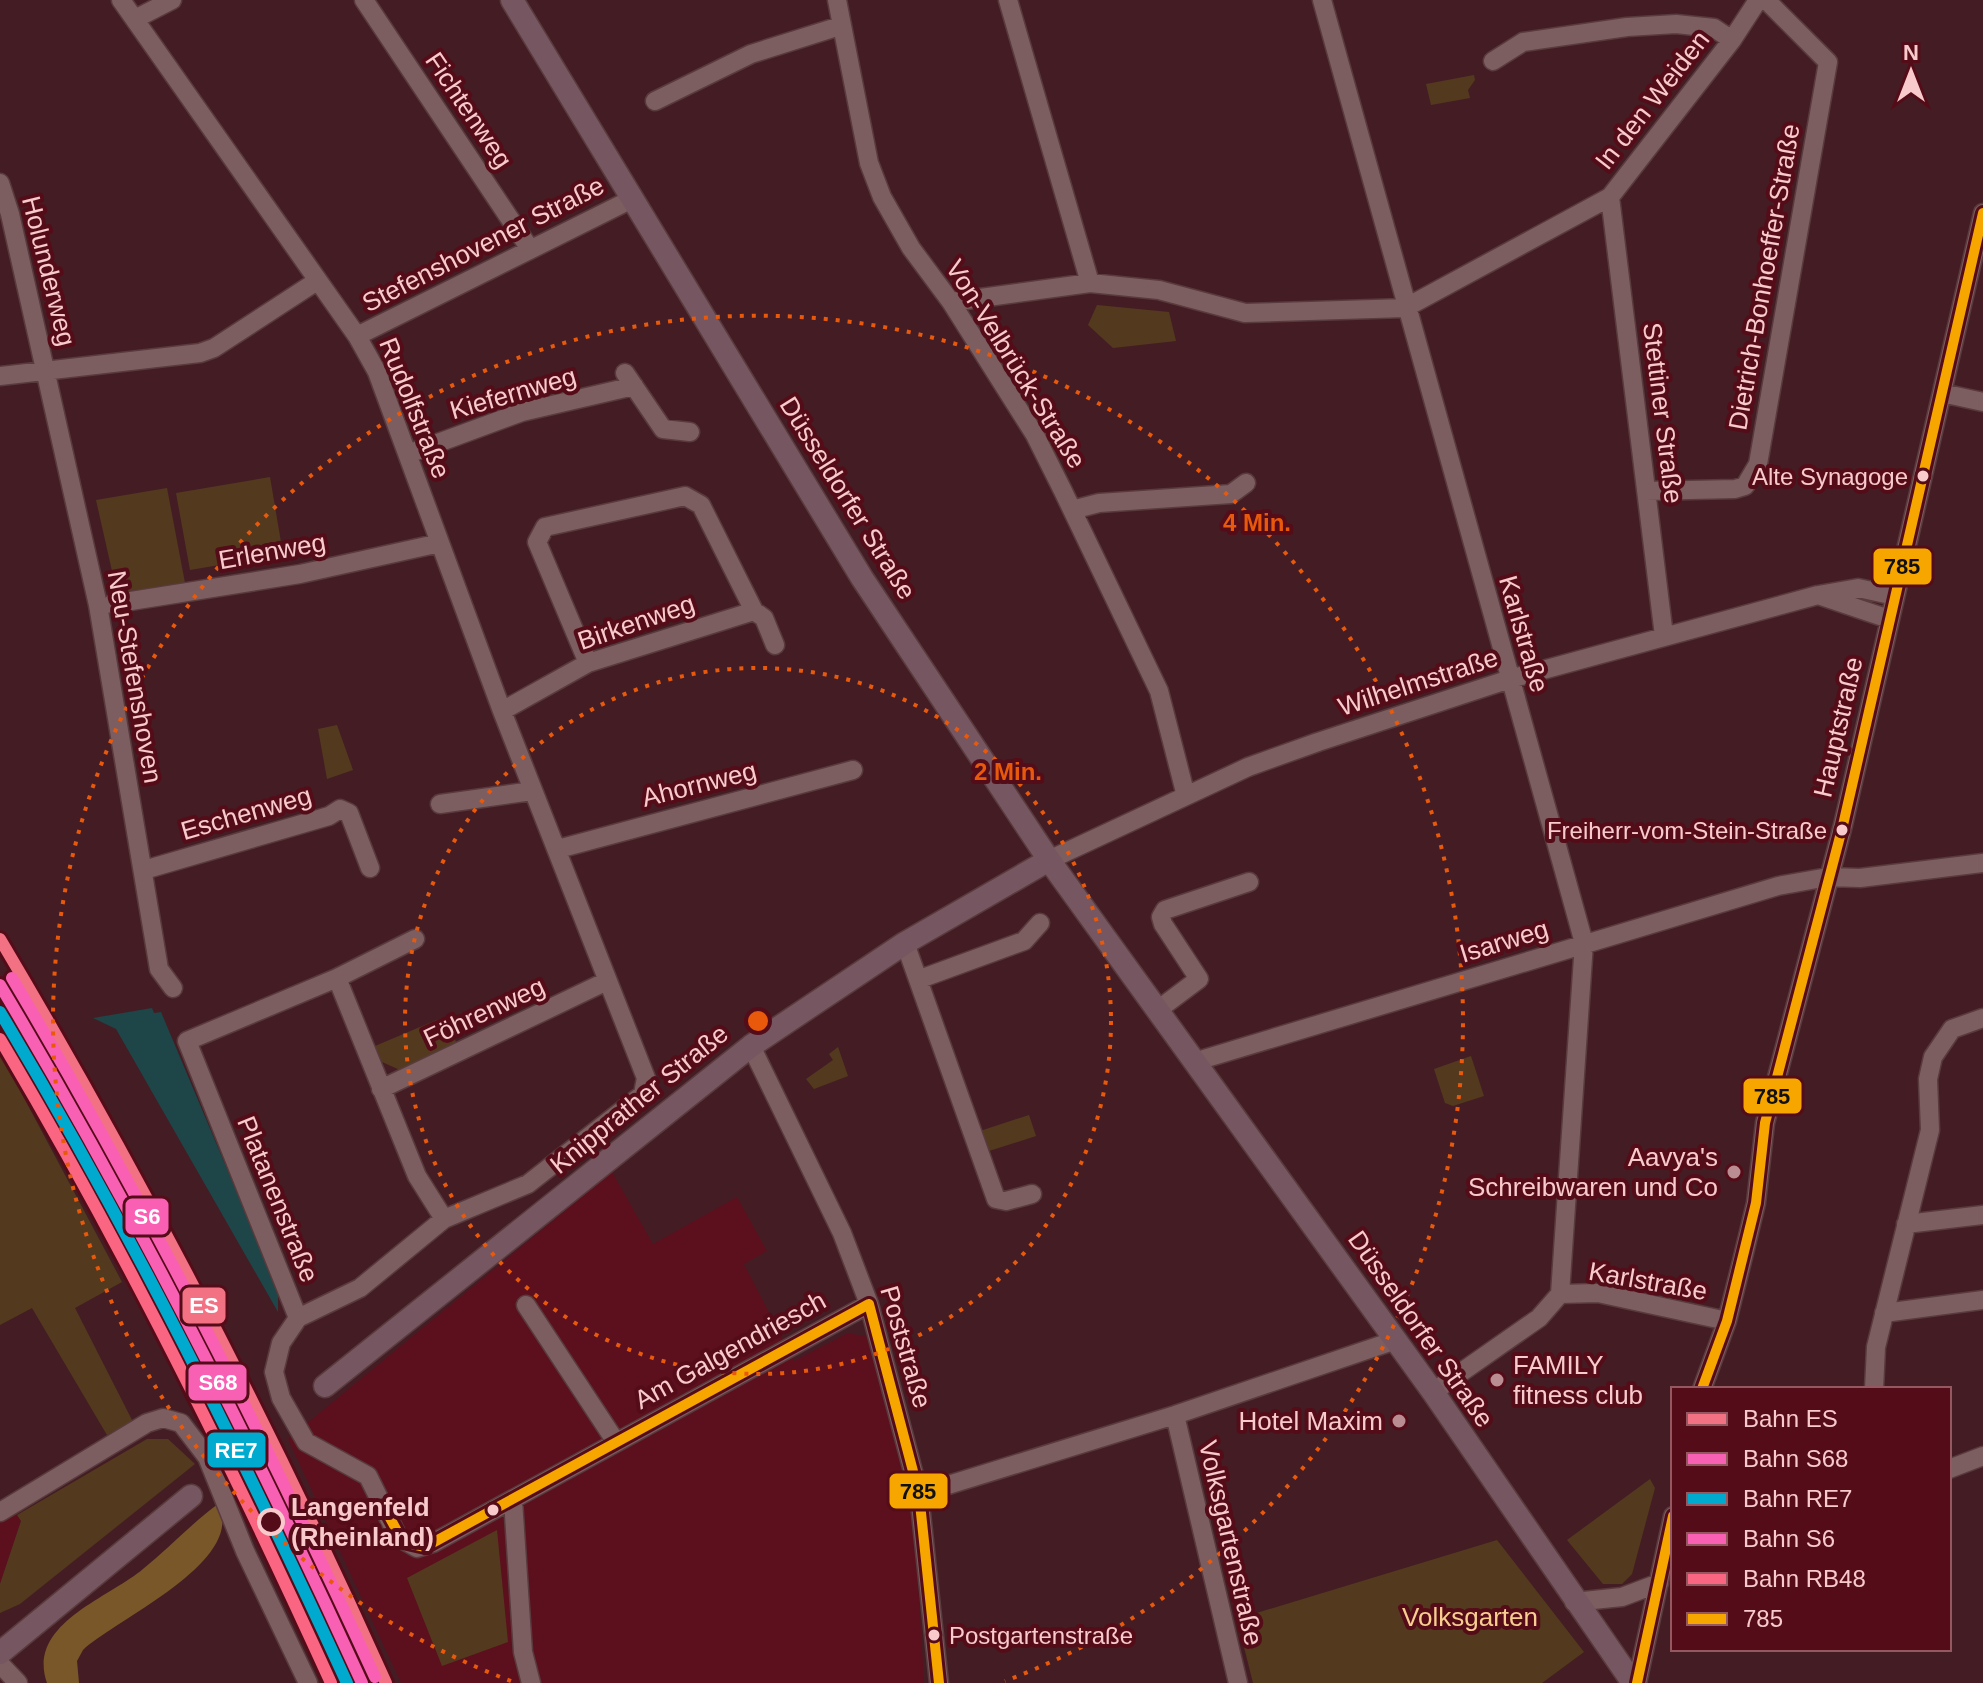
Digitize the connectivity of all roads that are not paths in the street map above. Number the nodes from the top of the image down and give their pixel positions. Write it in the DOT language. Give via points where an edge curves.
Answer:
graph roads {
  1 [pos="121,0"];
  2 [pos="172,0"];
  3 [pos="364,0"];
  4 [pos="512,0"];
  5 [pos="837,0"];
  6 [pos="1008,0"];
  7 [pos="1322,0"];
  8 [pos="1758,0"];
  9 [pos="1766,0"];
  10 [pos="135,19"];
  11 [pos="840,26"];
  12 [pos="1732,40"];
  13 [pos="1493,61"];
  14 [pos="655,101"];
  15 [pos="0,183"];
  16 [pos="1610,197"];
  17 [pos="632,199"];
  18 [pos="1983,213"];
  19 [pos="530,249"];
  20 [pos="317,281"];
  21 [pos="1090,283"];
  22 [pos="951,302"];
  23 [pos="1405,308"];
  24 [pos="357,336"];
  25 [pos="46,372"];
  26 [pos="0,376"];
  27 [pos="1942,393"];
  28 [pos="1983,402"];
  29 [pos="690,432"];
  30 [pos="408,454"];
  31 [pos="1246,483"];
  32 [pos="1646,491"];
  33 [pos="1072,510"];
  34 [pos="440,543"];
  35 [pos="1818,595"];
  36 [pos="1895,596"];
  37 [pos="112,604"];
  38 [pos="754,611"];
  39 [pos="1889,619"];
  40 [pos="1664,636"];
  41 [pos="775,645"];
  42 [pos="588,663"];
  43 [pos="1510,679"];
  44 [pos="502,711"];
  45 [pos="853,770"];
  46 [pos="532,791"];
  47 [pos="1186,796"];
  48 [pos="440,804"];
  49 [pos="558,849"];
  50 [pos="1049,860"];
  51 [pos="1983,863"];
  52 [pos="370,868"];
  53 [pos="144,870"];
  54 [pos="1828,877"];
  55 [pos="1249,882"];
  56 [pos="572,884"];
  57 [pos="1040,923"];
  58 [pos="415,939"];
  59 [pos="905,943"];
  60 [pos="1584,943"];
  61 [pos="337,978"];
  62 [pos="920,979"];
  63 [pos="607,981"];
  64 [pos="173,988"];
  65 [pos="1159,1009"];
  66 [pos="1983,1018"];
  67 [pos="751,1046"];
  68 [pos="1197,1061"];
  69 [pos="381,1089"];
  70 [pos="1032,1194"];
  71 [pos="1983,1215"];
  72 [pos="444,1219"];
  73 [pos="1906,1224"];
  74 [pos="1560,1294"];
  75 [pos="1983,1300"];
  76 [pos="869,1304"];
  77 [pos="526,1305"];
  78 [pos="1884,1313"];
  79 [pos="298,1318"];
  80 [pos="1727,1321"];
  81 [pos="1396,1340"];
  82 [pos="325,1386"];
  83 [pos="1703,1387"];
  84 [pos="1874,1387"];
  85 [pos="1433,1392"];
  86 [pos="1175,1415"];
  87 [pos="616,1442"];
  88 [pos="1983,1456"];
  89 [pos="1951,1468"];
  90 [pos="919,1494"];
  91 [pos="191,1496"];
  92 [pos="513,1500"];
  93 [pos="0,1512"];
  94 [pos="1671,1530"];
  95 [pos="1665,1574"];
  96 [pos="1574,1602"];
  97 [pos="0,1653"];
  98 [pos="0,1664"];
  99 [pos="18,1683"];
  100 [pos="308,1683"];
  101 [pos="531,1683"];
  102 [pos="939,1683"];
  103 [pos="1238,1683"];
  104 [pos="1635,1683"];
  1 -- 10 [label="street, Rudolfstraße"];
  2 -- 10 [label="street"];
  3 -- 19 [label="street, Fichtenweg"];
  4 -- 17 [label="main road, Düsseldorfer Straße"];
  5 -- 11 [label="street, Von-Velbrück-Straße"];
  6 -- 21 [label="street"];
  7 -- 23 [label="street, Karlstraße"];
  8 -- 12 [label="street, In den Weiden"];
  9 -- 32 [label="street, Dietrich-Bonhoeffer-Straße" via="1828,62 1758,464 1745,486 1735,489"];
  10 -- 20 [label="street, Rudolfstraße"];
  11 -- 14 [label="street" via="751,54"];
  11 -- 22 [label="street, Von-Velbrück-Straße" via="869,163 882,197"];
  12 -- 13 [label="street" via="1714,28 1627,27 1523,42"];
  12 -- 16 [label="street, In den Weiden"];
  15 -- 25 [label="street, Holunderweg"];
  16 -- 23 [label="street, In den Weiden"];
  16 -- 32 [label="street, Stettiner Straße"];
  17 -- 19 [label="street, Stefenshovener Straße"];
  17 -- 50 [label="main road, Düsseldorfer Straße" via="862,578"];
  18 -- 27 [label="street, Hauptstraße"];
  19 -- 24 [label="street, Stefenshovener Straße"];
  20 -- 24 [label="street, Rudolfstraße"];
  20 -- 25 [label="street" via="200,353"];
  21 -- 22 [label="street"];
  21 -- 23 [label="street" via="1159,290 1245,313"];
  22 -- 33 [label="street, Von-Velbrück-Straße" via="1035,435"];
  23 -- 43 [label="street, Karlstraße"];
  24 -- 30 [label="street, Rudolfstraße" via="377,372"];
  25 -- 26 [label="street"];
  25 -- 53 [label="street, Neu-Stefenshoven" via="98,605"];
  27 -- 28 [label="street"];
  27 -- 36 [label="street, Hauptstraße"];
  29 -- 30 [label="street, Kiefernweg" via="663,429 630,379"];
  30 -- 34 [label="street, Rudolfstraße"];
  31 -- 33 [label="street" via="1231,494 1099,503"];
  32 -- 40 [label="street, Stettiner Straße"];
  33 -- 47 [label="street, Von-Velbrück-Straße" via="1159,691"];
  34 -- 37 [label="street, Erlenweg" via="300,574"];
  34 -- 44 [label="street, Rudolfstraße"];
  35 -- 36 [label="street, Wilhelmstraße" via="1858,588"];
  35 -- 39 [label="street"];
  35 -- 40 [label="street, Wilhelmstraße"];
  36 -- 39 [label="street, Hauptstraße"];
  38 -- 41 [label="street" via="764,618"];
  38 -- 42 [label="street, Birkenweg"];
  38 -- 42 [label="street" via="701,505 685,496 545,527 537,542"];
  39 -- 54 [label="street, Hauptstraße"];
  40 -- 43 [label="street, Wilhelmstraße"];
  42 -- 44 [label="street, Birkenweg"];
  43 -- 47 [label="street, Wilhelmstraße" via="1248,767"];
  43 -- 60 [label="street, Karlstraße"];
  44 -- 46 [label="street, Rudolfstraße"];
  45 -- 49 [label="street, Ahornweg"];
  46 -- 48 [label="street"];
  46 -- 49 [label="street, Rudolfstraße"];
  47 -- 50 [label="street, Wilhelmstraße"];
  49 -- 56 [label="street, Rudolfstraße"];
  50 -- 59 [label="main road, Knipprather Straße"];
  50 -- 65 [label="main road, Düsseldorfer Straße"];
  51 -- 54 [label="street"];
  52 -- 53 [label="street, Eschenweg" via="349,813 340,809"];
  53 -- 64 [label="street, Neu-Stefenshoven" via="159,969"];
  54 -- 60 [label="street, Isarweg" via="1778,886"];
  54 -- 80 [label="street, Hauptstraße" via="1765,1123 1756,1203"];
  55 -- 65 [label="street" via="1165,910 1163,924 1199,979"];
  56 -- 63 [label="street, Platanenstraße"];
  57 -- 62 [label="street" via="1024,941"];
  58 -- 61 [label="street"];
  59 -- 62 [label="street"];
  59 -- 67 [label="main road, Knipprather Straße"];
  60 -- 68 [label="street, Isarweg"];
  60 -- 74 [label="street, Karlstraße"];
  61 -- 69 [label="street"];
  61 -- 79 [label="street, Platanenstraße" via="187,1041"];
  62 -- 70 [label="street" via="996,1199"];
  63 -- 69 [label="street, Föhrenweg"];
  63 -- 72 [label="street, Platanenstraße" via="646,1078 643,1094 528,1184"];
  65 -- 68 [label="main road, Düsseldorfer Straße"];
  66 -- 73 [label="street" via="1952,1029 1933,1057 1928,1079 1930,1130"];
  67 -- 76 [label="street, Poststraße" via="842,1233"];
  67 -- 82 [label="main road, Knipprather Straße"];
  68 -- 81 [label="main road, Düsseldorfer Straße"];
  69 -- 72 [label="street" via="417,1176"];
  71 -- 73 [label="street"];
  72 -- 79 [label="street, Platanenstraße" via="360,1288"];
  73 -- 78 [label="street"];
  74 -- 80 [label="street, Karlstraße" via="1598,1293"];
  74 -- 85 [label="street, Karlstraße" via="1539,1318"];
  75 -- 78 [label="street"];
  76 -- 87 [label="street, Am Galgendriesch"];
  76 -- 90 [label="street, Poststraße"];
  77 -- 87 [label="street, Am Galgendriesch"];
  78 -- 84 [label="street"];
  79 -- 92 [label="street, Am Galgendriesch" via="281,1343 274,1372 281,1398 306,1442 368,1476 403,1542 425,1547"];
  80 -- 83 [label="street, Hauptstraße"];
  81 -- 85 [label="main road, Düsseldorfer Straße"];
  81 -- 86 [label="street"];
  85 -- 96 [label="main road, Düsseldorfer Straße"];
  86 -- 90 [label="street"];
  86 -- 103 [label="street, Volksgartenstraße"];
  87 -- 92 [label="street, Am Galgendriesch"];
  88 -- 89 [label="street"];
  90 -- 102 [label="street, Poststraße"];
  91 -- 97 [label="main road"];
  92 -- 101 [label="street" via="523,1652"];
  93 -- 100 [label="street" via="147,1423 171,1418 194,1436 207,1457"];
  94 -- 95 [label="street"];
  95 -- 96 [label="street" via="1622,1597"];
  95 -- 104 [label="street"];
  96 -- 104 [label="main road, Düsseldorfer Straße"];
  98 -- 99 [label="street"];
}
